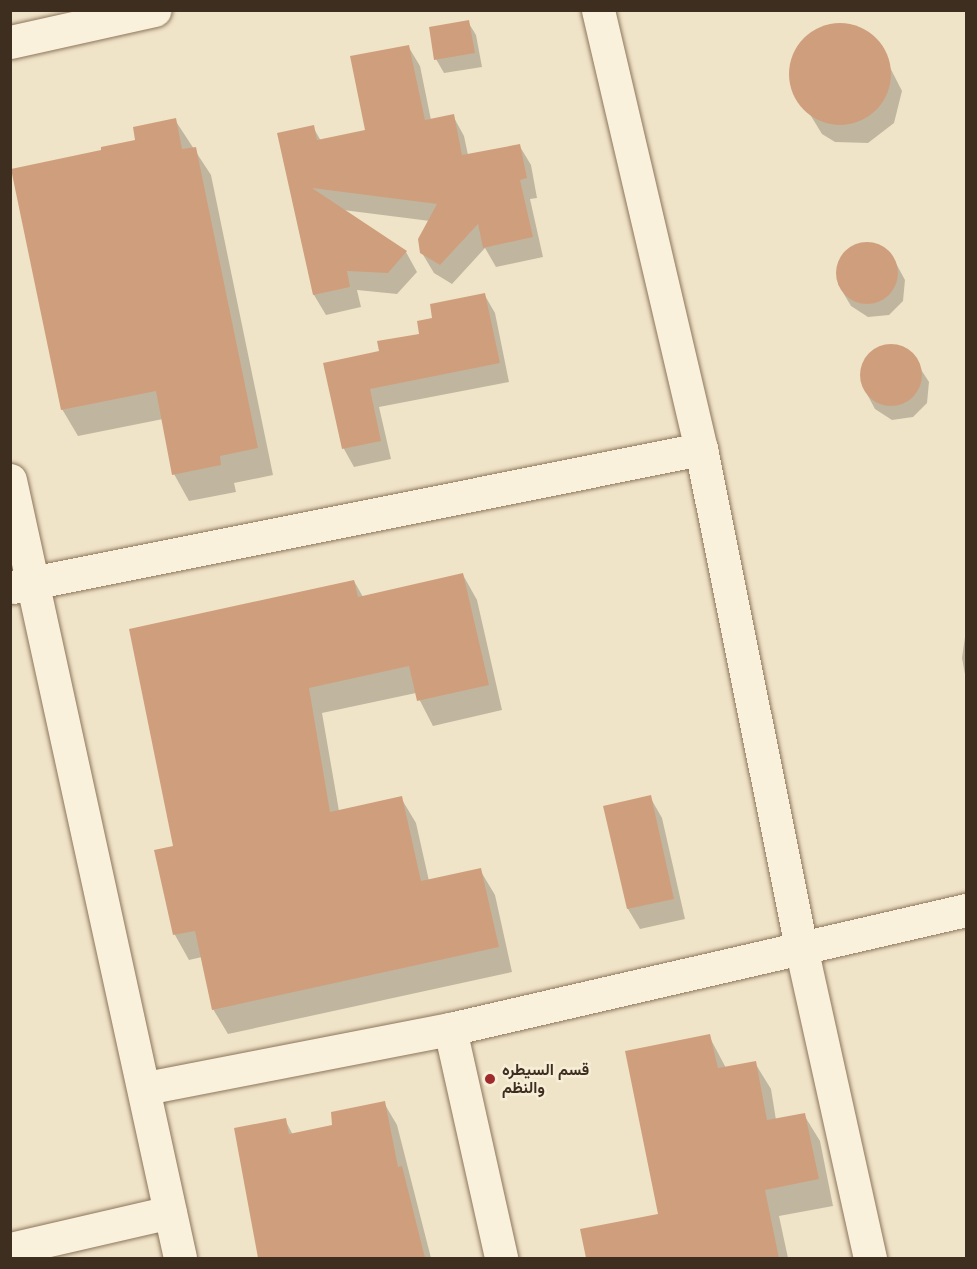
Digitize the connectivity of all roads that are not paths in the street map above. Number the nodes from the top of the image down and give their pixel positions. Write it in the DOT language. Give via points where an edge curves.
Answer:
graph roads {
  1 [pos="154,10"];
  2 [pos="598,10"];
  3 [pos="10,42"];
  4 [pos="701,449"];
  5 [pos="10,480"];
  6 [pos="22,585"];
  7 [pos="966,910"];
  8 [pos="801,947"];
  9 [pos="450,1029"];
  10 [pos="146,1088"];
  11 [pos="170,1212"];
  12 [pos="10,1249"];
  13 [pos="180,1258"];
  14 [pos="501,1258"];
  15 [pos="870,1258"];
  1 -- 3 [label="street"];
  2 -- 4 [label="street"];
  4 -- 6 [label="street"];
  4 -- 8 [label="street"];
  5 -- 6 [label="street"];
  6 -- 10 [label="street"];
  7 -- 8 [label="street"];
  8 -- 9 [label="street"];
  8 -- 15 [label="street"];
  9 -- 10 [label="street"];
  9 -- 14 [label="street"];
  10 -- 11 [label="street"];
  11 -- 12 [label="street"];
  11 -- 13 [label="street"];
}
